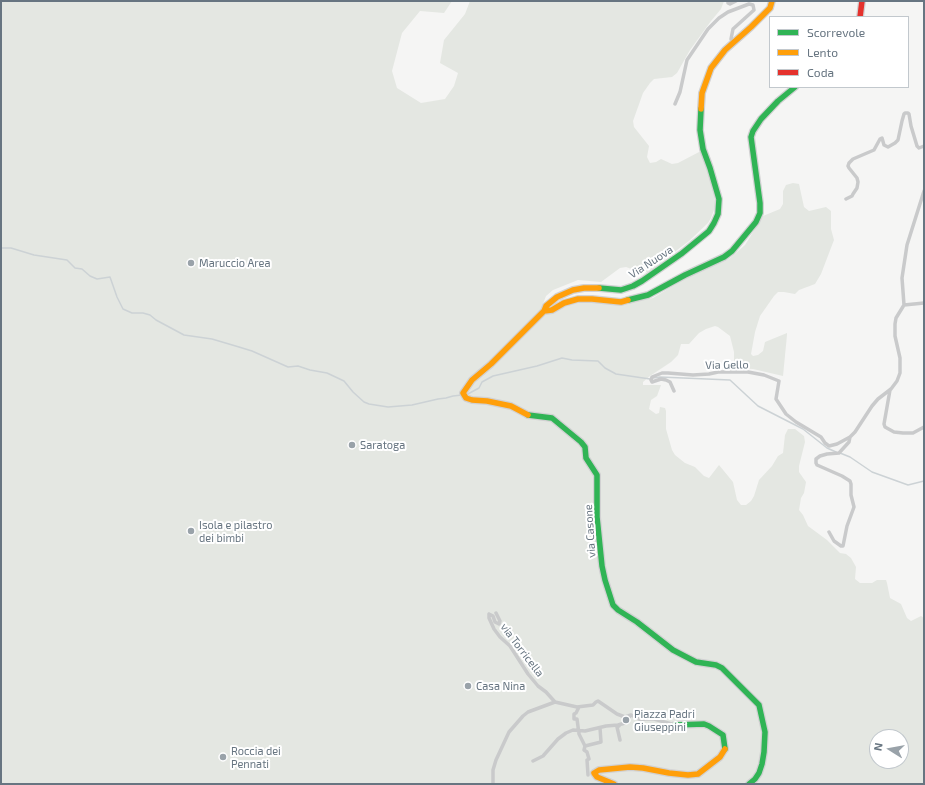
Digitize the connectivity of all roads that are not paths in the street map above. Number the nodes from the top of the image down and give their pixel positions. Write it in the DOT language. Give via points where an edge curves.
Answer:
graph roads {
  1 [pos="728,1"];
  2 [pos="736,1"];
  3 [pos="772,1"];
  4 [pos="862,1"];
  5 [pos="860,16"];
  6 [pos="733,42"];
  7 [pos="794,88"];
  8 [pos="675,104"];
  9 [pos="924,146"];
  10 [pos="924,191"];
  11 [pos="923,198"];
  12 [pos="846,199"];
  13 [pos="924,303"];
  14 [pos="904,305"];
  15 [pos="544,311"];
  16 [pos="890,389"];
  17 [pos="674,390"];
  18 [pos="924,427"];
  19 [pos="850,437"];
  20 [pos="829,532"];
  21 [pos="496,613"];
  22 [pos="555,702"];
  23 [pos="579,707"];
  24 [pos="631,715"];
  25 [pos="620,724"];
  26 [pos="675,725"];
  27 [pos="600,728"];
  28 [pos="579,730"];
  29 [pos="620,740"];
  30 [pos="585,746"];
  31 [pos="533,761"];
  32 [pos="588,776"];
  33 [pos="493,784"];
  34 [pos="614,784"];
  35 [pos="749,784"];
  1 -- 2 [label="street" via="730,4"];
  3 -- 6 [label="street, Via Nuova" via="770,8"];
  4 -- 5 [label="street"];
  6 -- 8 [label="street" via="733,29 754,10 753,5 749,4 728,12 708,29 686,60 679,97"];
  6 -- 15 [label="street, Via Nuova" via="711,68 702,93 700,130 718,199 718,214 709,231 681,254 633,286 621,290 573,290 557,296"];
  7 -- 15 [label="street" via="778,101 753,131 751,138 760,213 756,222 732,251 648,295 621,302 578,299"];
  9 -- 12 [label="street" via="917,146 909,114 905,113 895,143 888,147 884,145 882,138 874,150 849,163 848,166 858,182 852,196"];
  10 -- 11 [label="street"];
  11 -- 14 [label="street" via="904,265"];
  13 -- 14 [label="street"];
  14 -- 16 [label="street, Via Gello" via="894,324 900,374"];
  15 -- 35 [label="street, via Casone" via="472,380 465,395 472,400 510,406 527,415 552,418 585,447 586,458 597,475 597,517 602,566 614,605 673,650 696,662 722,668 759,705 765,732 764,752 760,773"];
  16 -- 18 [label="street, Via Gello" via="885,427 903,433 913,433"];
  16 -- 19 [label="street, Via Gello" via="872,406"];
  17 -- 19 [label="street, Via Gello" via="666,380 652,382 651,379 662,373 694,375 748,372 764,375 779,381 776,399 786,414 821,437 829,446"];
  19 -- 20 [label="street" via="841,452 816,459 817,465 842,476 851,484 854,508 843,546 834,541"];
  21 -- 22 [label="street, via Torricella" via="499,624 489,614 494,629 510,646 538,686"];
  22 -- 23 [label="street"];
  22 -- 33 [label="street" via="528,712 509,732 496,760"];
  23 -- 24 [label="street" via="593,705 598,701 617,714 625,717"];
  23 -- 28 [label="street" via="574,719 577,719"];
  24 -- 25 [label="street" via="625,723"];
  24 -- 26 [label="street" via="641,720 654,719"];
  25 -- 27 [label="street"];
  25 -- 29 [label="street" via="621,726 617,727"];
  26 -- 34 [label="street" via="709,726 723,735 725,749 720,757 698,774 688,775 630,767 599,770 594,773 597,777"];
  27 -- 28 [label="street"];
  27 -- 30 [label="street" via="601,742"];
  28 -- 30 [label="street"];
  28 -- 31 [label="street" via="566,732 543,756"];
  30 -- 32 [label="street" via="584,750 589,759"];
}
